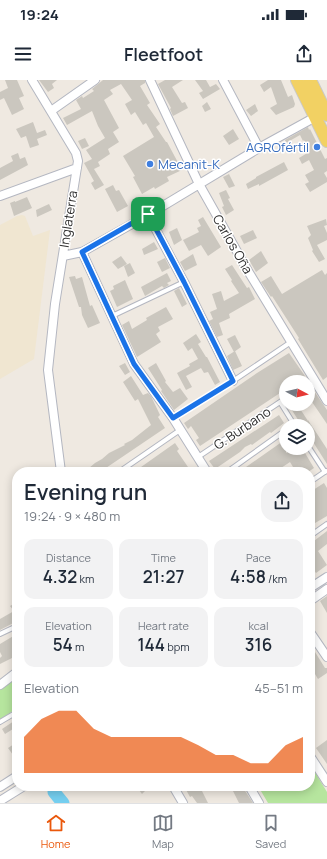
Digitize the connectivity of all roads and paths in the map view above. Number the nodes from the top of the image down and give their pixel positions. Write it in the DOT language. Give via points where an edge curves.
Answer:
graph roads {
  1 [pos="32,80"];
  2 [pos="94,80"];
  3 [pos="150,80"];
  4 [pos="224,80"];
  5 [pos="297,80"];
  6 [pos="310,80"];
  7 [pos="51,111"];
  8 [pos="324,114"];
  9 [pos="327,141"];
  10 [pos="259,148"];
  11 [pos="77,168"];
  12 [pos="199,184"];
  13 [pos="0,196"];
  14 [pos="148,214"];
  15 [pos="82,252"];
  16 [pos="63,256"];
  17 [pos="184,282"];
  18 [pos="112,316"];
  19 [pos="291,342"];
  20 [pos="308,375"];
  21 [pos="233,381"];
  22 [pos="315,386"];
  23 [pos="327,401"];
  24 [pos="279,403"];
  25 [pos="173,418"];
  26 [pos="180,430"];
  27 [pos="279,435"];
  28 [pos="314,455"];
  29 [pos="198,458"];
  30 [pos="60,467"];
  31 [pos="126,467"];
  32 [pos="204,467"];
  33 [pos="234,467"];
  34 [pos="326,472"];
  35 [pos="315,479"];
  36 [pos="327,524"];
  37 [pos="315,532"];
  38 [pos="327,577"];
  39 [pos="315,585"];
  40 [pos="327,589"];
  41 [pos="315,597"];
  42 [pos="12,628"];
  43 [pos="0,634"];
  44 [pos="315,639"];
  45 [pos="327,657"];
  46 [pos="12,676"];
  47 [pos="0,685"];
  48 [pos="12,715"];
  49 [pos="0,722"];
  50 [pos="315,764"];
  51 [pos="12,779"];
  52 [pos="327,782"];
  53 [pos="0,787"];
  54 [pos="16,791"];
  55 [pos="176,791"];
  56 [pos="252,791"];
  57 [pos="0,801"];
  58 [pos="183,803"];
  59 [pos="260,803"];
  1 -- 7 [label="street, Inglaterra"];
  2 -- 7 [label="street"];
  3 -- 12 [label="street, Carlos Oña"];
  4 -- 10 [label="street"];
  5 -- 8 [label="main road"];
  6 -- 8 [label="main road"];
  7 -- 11 [label="street, Inglaterra" via="76,153"];
  8 -- 9 [label="main road"];
  8 -- 10 [label="street"];
  10 -- 12 [label="street"];
  11 -- 13 [label="street"];
  11 -- 16 [label="street, Inglaterra"];
  12 -- 14 [label="street"];
  12 -- 19 [label="street, Carlos Oña"];
  14 -- 15 [label="street"];
  14 -- 17 [label="street"];
  15 -- 16 [label="street"];
  15 -- 18 [label="street"];
  16 -- 30 [label="street, Inglaterra" via="48,370"];
  17 -- 18 [label="lane"];
  17 -- 21 [label="street"];
  18 -- 25 [label="street" via="134,364"];
  19 -- 20 [label="street, Carlos Oña"];
  19 -- 21 [label="lane"];
  21 -- 25 [label="lane"];
  22 -- 23 [label="street, Carlos Oña"];
  24 -- 29 [label="lane, G. Burbano"];
  25 -- 26 [label="street"];
  26 -- 29 [label="street"];
  26 -- 31 [label="lane"];
  27 -- 33 [label="lane"];
  28 -- 34 [label="lane"];
  29 -- 32 [label="street"];
  34 -- 35 [label="lane"];
  36 -- 37 [label="lane"];
  38 -- 39 [label="street"];
  40 -- 41 [label="street"];
  42 -- 43 [label="lane"];
  44 -- 45 [label="street"];
  46 -- 47 [label="street"];
  48 -- 49 [label="lane"];
  50 -- 52 [label="street"];
  51 -- 53 [label="street"];
  54 -- 57 [label="street"];
  55 -- 58 [label="street"];
  56 -- 59 [label="street"];
}
